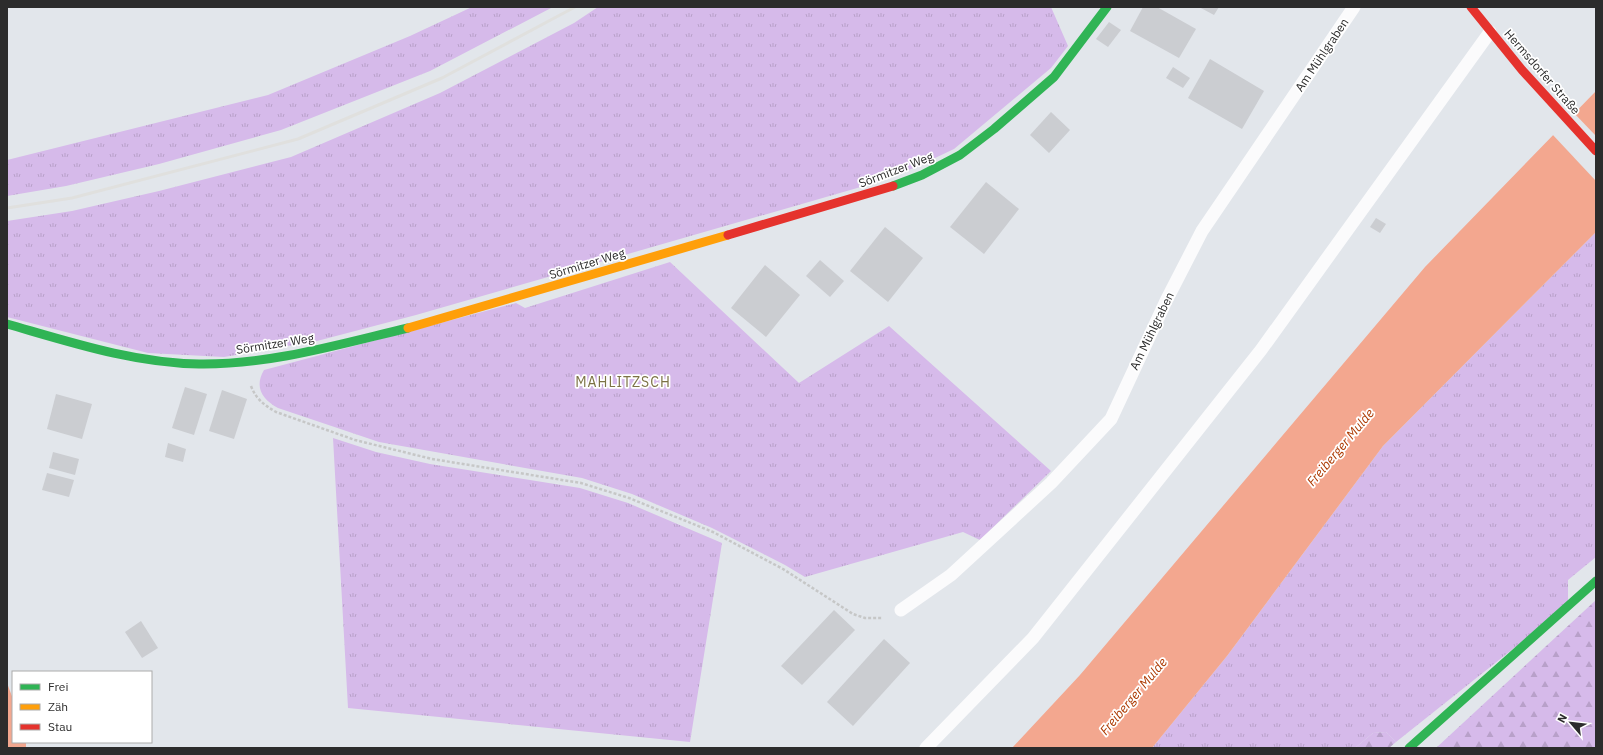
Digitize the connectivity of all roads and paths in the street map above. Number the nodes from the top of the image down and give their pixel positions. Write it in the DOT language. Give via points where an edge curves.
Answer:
graph roads {
  1 [pos="1107,7"];
  2 [pos="1354,7"];
  3 [pos="1471,7"];
  4 [pos="1490,32"];
  5 [pos="1596,151"];
  6 [pos="7,324"];
  7 [pos="250,362"];
  8 [pos="1596,580"];
  9 [pos="901,610"];
  10 [pos="926,748"];
  11 [pos="1409,748"];
  1 -- 7 [label="street, Sörmitzer Weg" via="1054,77 1028,101 960,155 922,175 885,190 421,325 320,349"];
  2 -- 9 [label="lane, Am Mühlgraben" via="1202,231 1111,419 1051,483 951,575"];
  3 -- 4 [label="street, Hermsdorfer Straße"];
  4 -- 5 [label="street, Hermsdorfer Straße"];
  4 -- 10 [label="lane" via="1261,350 1033,638"];
  6 -- 7 [label="street, Sörmitzer Weg" via="98,350 148,359 199,364"];
  7 -- 9 [label="path" via="248,379 254,395 264,406 308,424 355,440 432,459 581,483 713,532 783,569 852,614 865,618 881,618"];
  8 -- 11 [label="street"];
}
